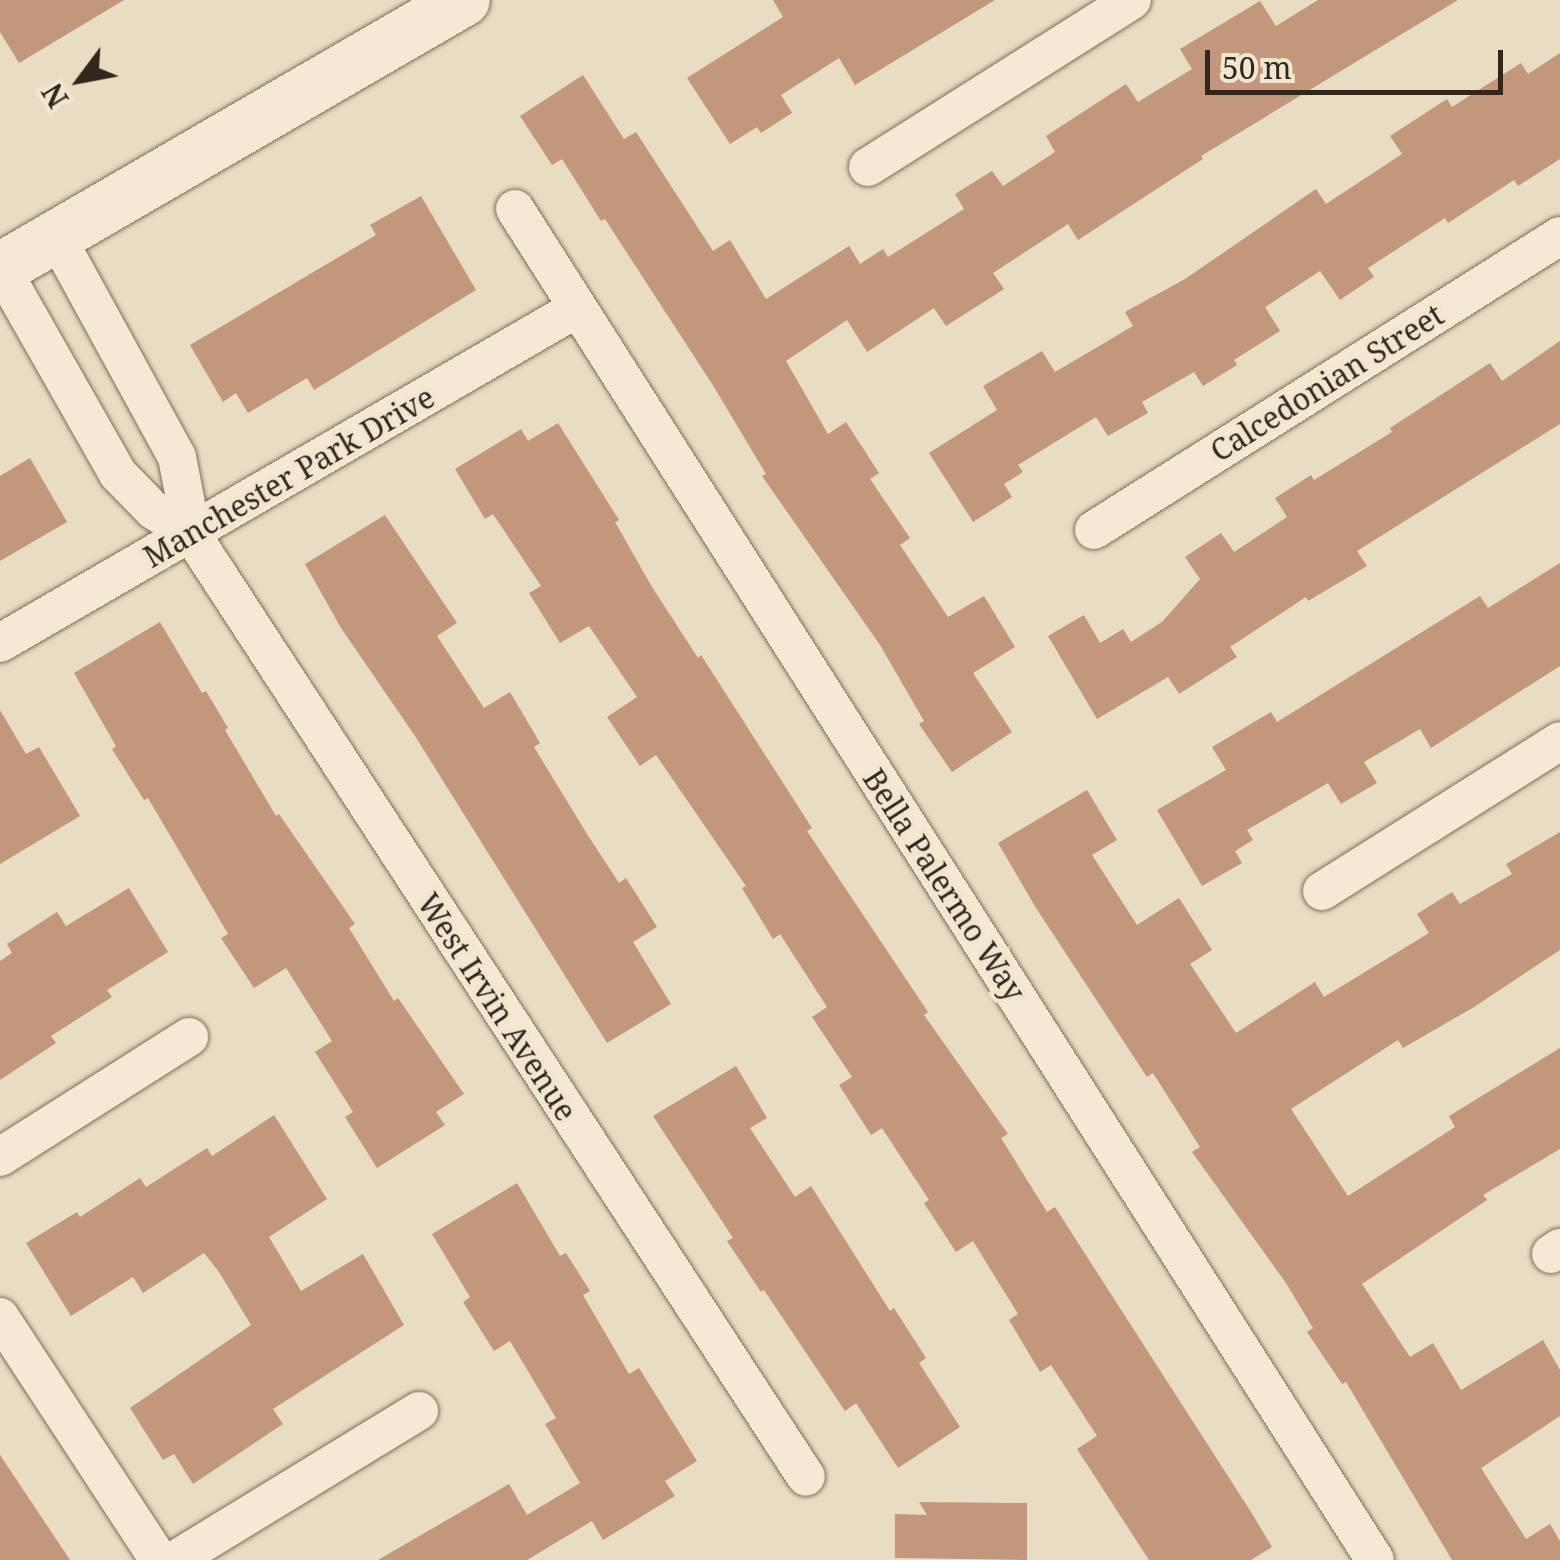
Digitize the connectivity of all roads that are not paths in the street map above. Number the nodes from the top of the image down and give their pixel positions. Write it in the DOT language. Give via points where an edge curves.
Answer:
graph roads {
  1 [pos="464,0"];
  2 [pos="1132,0"];
  3 [pos="868,167"];
  4 [pos="515,208"];
  5 [pos="56,236"];
  6 [pos="1560,236"];
  7 [pos="1,268"];
  8 [pos="576,309"];
  9 [pos="1094,530"];
  10 [pos="192,535"];
  11 [pos="0,642"];
  12 [pos="1560,742"];
  13 [pos="1322,891"];
  14 [pos="189,1037"];
  15 [pos="0,1156"];
  16 [pos="0,1317"];
  17 [pos="420,1411"];
  18 [pos="806,1477"];
  19 [pos="160,1560"];
  20 [pos="175,1560"];
  21 [pos="1375,1560"];
  1 -- 5 [label="main road"];
  2 -- 3 [label="street"];
  4 -- 8 [label="street, Bella Palermo Way"];
  5 -- 7 [label="main road"];
  5 -- 10 [label="street, West Irvin Avenue" via="177,458"];
  6 -- 9 [label="street, Calcedonian Street"];
  7 -- 10 [label="street, West Irvin Avenue" via="118,474 153,510"];
  8 -- 10 [label="street, Manchester Park Drive"];
  8 -- 21 [label="street, Bella Palermo Way"];
  10 -- 11 [label="street, Manchester Park Drive"];
  10 -- 18 [label="street, West Irvin Avenue"];
  12 -- 13 [label="street"];
  14 -- 15 [label="street"];
  16 -- 19 [label="street"];
  17 -- 20 [label="street"];
}
